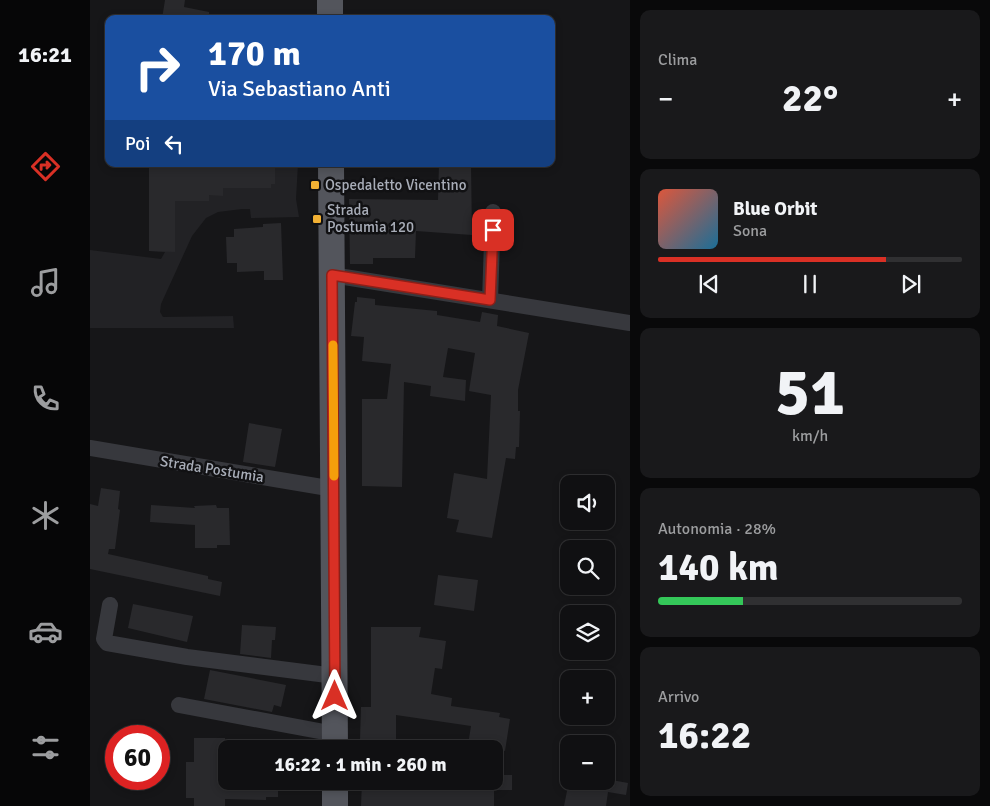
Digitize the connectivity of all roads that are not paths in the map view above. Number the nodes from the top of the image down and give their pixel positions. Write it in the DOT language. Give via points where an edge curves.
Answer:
graph roads {
  1 [pos="330,0"];
  2 [pos="330,15"];
  3 [pos="331,167"];
  4 [pos="493,212"];
  5 [pos="332,275"];
  6 [pos="490,300"];
  7 [pos="630,323"];
  8 [pos="90,448"];
  9 [pos="334,489"];
  10 [pos="110,605"];
  11 [pos="335,676"];
  12 [pos="179,705"];
  13 [pos="331,740"];
  14 [pos="335,740"];
  15 [pos="335,790"];
  16 [pos="335,806"];
  1 -- 2 [label="main road"];
  3 -- 5 [label="main road"];
  4 -- 6 [label="street"];
  5 -- 6 [label="street"];
  5 -- 9 [label="main road"];
  6 -- 7 [label="street"];
  8 -- 9 [label="street, Strada Postumia"];
  9 -- 11 [label="main road"];
  10 -- 11 [label="street" via="104,639 107,643"];
  11 -- 14 [label="main road"];
  12 -- 13 [label="street"];
  15 -- 16 [label="main road"];
}
